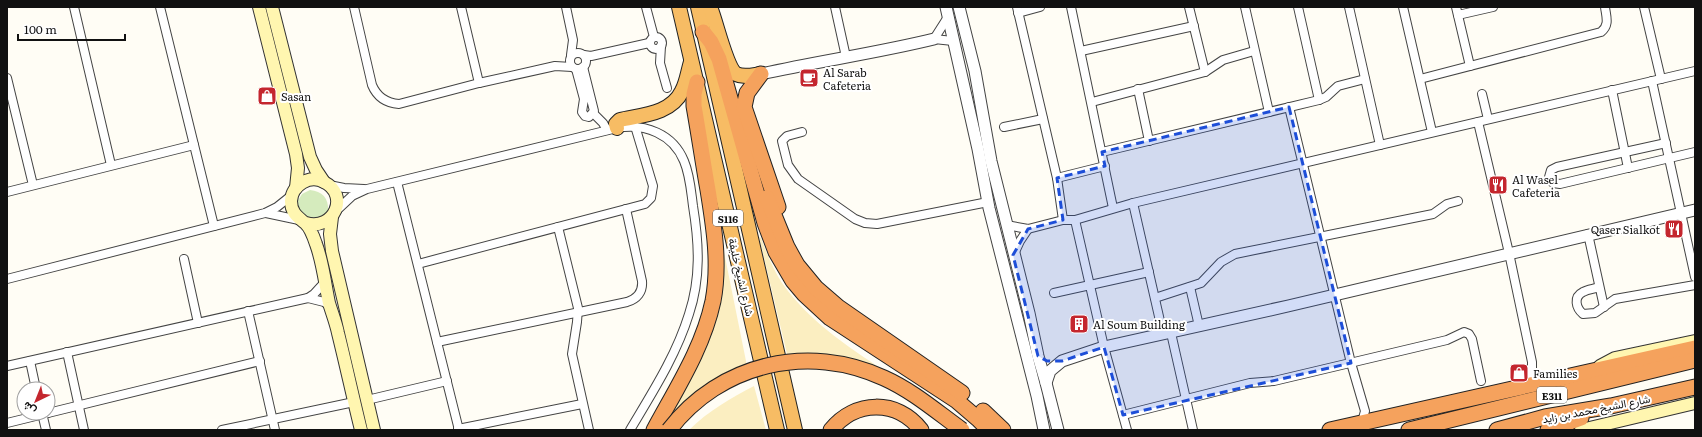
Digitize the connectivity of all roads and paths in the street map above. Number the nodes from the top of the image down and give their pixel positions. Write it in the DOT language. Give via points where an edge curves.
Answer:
graph roads {
  1 [pos="74,7"];
  2 [pos="160,7"];
  3 [pos="259,7"];
  4 [pos="272,7"];
  5 [pos="354,7"];
  6 [pos="460,7"];
  7 [pos="566,7"];
  8 [pos="646,7"];
  9 [pos="679,7"];
  10 [pos="698,7"];
  11 [pos="710,7"];
  12 [pos="835,7"];
  13 [pos="959,7"];
  14 [pos="1040,7"];
  15 [pos="1071,7"];
  16 [pos="1189,7"];
  17 [pos="1245,7"];
  18 [pos="1298,7"];
  19 [pos="1350,7"];
  20 [pos="1403,7"];
  21 [pos="1493,7"];
  22 [pos="1605,7"];
  23 [pos="1644,7"];
  24 [pos="1017,10"];
  25 [pos="1457,11"];
  26 [pos="947,12"];
  27 [pos="1194,26"];
  28 [pos="703,32"];
  29 [pos="934,39"];
  30 [pos="574,40"];
  31 [pos="953,42"];
  32 [pos="652,43"];
  33 [pos="1254,50"];
  34 [pos="1081,51"];
  35 [pos="583,54"];
  36 [pos="571,56"];
  37 [pos="692,57"];
  38 [pos="846,58"];
  39 [pos="660,63"];
  40 [pos="555,66"];
  41 [pos="1470,66"];
  42 [pos="577,67"];
  43 [pos="1695,71"];
  44 [pos="1205,72"];
  45 [pos="761,74"];
  46 [pos="7,78"];
  47 [pos="1365,79"];
  48 [pos="1420,79"];
  49 [pos="1661,79"];
  50 [pos="1652,81"];
  51 [pos="697,82"];
  52 [pos="479,83"];
  53 [pos="667,88"];
  54 [pos="1138,89"];
  55 [pos="1612,90"];
  56 [pos="1482,94"];
  57 [pos="1319,100"];
  58 [pos="1092,102"];
  59 [pos="1289,107"];
  60 [pos="1269,112"];
  61 [pos="1043,119"];
  62 [pos="1488,119"];
  63 [pos="1478,122"];
  64 [pos="635,126"];
  65 [pos="1004,127"];
  66 [pos="612,129"];
  67 [pos="802,132"];
  68 [pos="1432,132"];
  69 [pos="1149,141"];
  70 [pos="742,142"];
  71 [pos="1666,143"];
  72 [pos="194,145"];
  73 [pos="1380,145"];
  74 [pos="1102,152"];
  75 [pos="1625,152"];
  76 [pos="1695,152"];
  77 [pos="1669,158"];
  78 [pos="1302,164"];
  79 [pos="111,165"];
  80 [pos="1105,166"];
  81 [pos="1628,168"];
  82 [pos="983,172"];
  83 [pos="1057,178"];
  84 [pos="397,182"];
  85 [pos="327,184"];
  86 [pos="33,185"];
  87 [pos="367,189"];
  88 [pos="294,191"];
  89 [pos="7,192"];
  90 [pos="1458,201"];
  91 [pos="988,202"];
  92 [pos="1133,203"];
  93 [pos="1113,208"];
  94 [pos="626,209"];
  95 [pos="1695,210"];
  96 [pos="265,213"];
  97 [pos="1681,213"];
  98 [pos="333,215"];
  99 [pos="1063,220"];
  100 [pos="1074,220"];
  101 [pos="303,222"];
  102 [pos="1006,225"];
  103 [pos="214,226"];
  104 [pos="558,227"];
  105 [pos="1028,229"];
  106 [pos="1588,234"];
  107 [pos="1321,236"];
  108 [pos="1509,253"];
  109 [pos="1014,255"];
  110 [pos="184,259"];
  111 [pos="418,264"];
  112 [pos="1149,272"];
  113 [pos="1695,277"];
  114 [pos="7,279"];
  115 [pos="325,282"];
  116 [pos="1091,285"];
  117 [pos="1695,285"];
  118 [pos="1190,287"];
  119 [pos="1599,287"];
  120 [pos="1054,293"];
  121 [pos="1335,294"];
  122 [pos="308,298"];
  123 [pos="1155,298"];
  124 [pos="330,306"];
  125 [pos="1604,307"];
  126 [pos="248,311"];
  127 [pos="578,312"];
  128 [pos="198,323"];
  129 [pos="863,324"];
  130 [pos="1199,326"];
  131 [pos="1167,334"];
  132 [pos="1695,341"];
  133 [pos="437,342"];
  134 [pos="1104,348"];
  135 [pos="1695,348"];
  136 [pos="67,352"];
  137 [pos="1038,356"];
  138 [pos="1695,360"];
  139 [pos="30,361"];
  140 [pos="260,361"];
  141 [pos="1062,361"];
  142 [pos="1351,363"];
  143 [pos="7,366"];
  144 [pos="1596,371"];
  145 [pos="34,381"];
  146 [pos="447,381"];
  147 [pos="1481,381"];
  148 [pos="1046,383"];
  149 [pos="1523,386"];
  150 [pos="1695,386"];
  151 [pos="1186,398"];
  152 [pos="367,400"];
  153 [pos="354,402"];
  154 [pos="1695,403"];
  155 [pos="582,404"];
  156 [pos="79,405"];
  157 [pos="1611,406"];
  158 [pos="56,410"];
  159 [pos="1123,415"];
  160 [pos="273,419"];
  161 [pos="1362,422"];
  162 [pos="490,426"];
  163 [pos="84,430"];
  164 [pos="222,430"];
  165 [pos="275,430"];
  166 [pos="361,430"];
  167 [pos="374,430"];
  168 [pos="458,430"];
  169 [pos="589,430"];
  170 [pos="630,430"];
  171 [pos="654,430"];
  172 [pos="669,430"];
  173 [pos="777,430"];
  174 [pos="795,430"];
  175 [pos="831,430"];
  176 [pos="921,430"];
  177 [pos="962,430"];
  178 [pos="989,430"];
  179 [pos="1003,430"];
  180 [pos="1044,430"];
  181 [pos="1058,430"];
  182 [pos="1127,430"];
  183 [pos="1192,430"];
  184 [pos="1330,430"];
  185 [pos="1409,430"];
  186 [pos="1497,430"];
  187 [pos="1548,430"];
  188 [pos="1581,430"];
  1 -- 79 [label="street"];
  2 -- 72 [label="street"];
  3 -- 88 [label="main road" via="296,154 298,168"];
  4 -- 85 [label="main road" via="310,157"];
  5 -- 52 [label="street" via="372,79 377,88 389,98 399,101 410,100"];
  6 -- 52 [label="street"];
  7 -- 30 [label="street"];
  8 -- 32 [label="street"];
  9 -- 37 [label="highway, شارع الشيخ خليفة / S116"];
  10 -- 28 [label="highway, شارع الشيخ خليفة / S116"];
  11 -- 45 [label="highway" via="727,60 733,70 744,76"];
  12 -- 38 [label="street"];
  13 -- 102 [label="street" via="975,71 991,161"];
  14 -- 24 [label="street"];
  15 -- 34 [label="street"];
  16 -- 27 [label="street"];
  17 -- 33 [label="street"];
  18 -- 57 [label="street"];
  19 -- 47 [label="street"];
  20 -- 48 [label="street"];
  21 -- 25 [label="street"];
  22 -- 41 [label="street" via="1607,23 1601,32"];
  23 -- 49 [label="street"];
  24 -- 61 [label="street"];
  25 -- 41 [label="street"];
  26 -- 29 [label="street"];
  26 -- 31 [label="street"];
  27 -- 34 [label="street"];
  27 -- 44 [label="street"];
  28 -- 70 [label="highway" via="719,59"];
  28 -- 174 [label="highway, شارع الشيخ خليفة / S116"];
  29 -- 31 [label="street"];
  29 -- 38 [label="street"];
  30 -- 35 [label="street"];
  30 -- 36 [label="street"];
  31 -- 82 [label="street"];
  32 -- 35 [label="street" via="591,56"];
  32 -- 39 [label="street"];
  32 -- 39 [label="street" via="658,49 661,46"];
  33 -- 44 [label="street" via="1223,60"];
  33 -- 60 [label="street"];
  34 -- 58 [label="street"];
  35 -- 36 [label="street" via="578,52"];
  35 -- 42 [label="street" via="586,63"];
  36 -- 40 [label="street"];
  36 -- 42 [label="street" via="570,62"];
  37 -- 51 [label="highway, شارع الشيخ خليفة / S116"];
  37 -- 66 [label="highway" via="684,86 674,103 662,110 618,121"];
  38 -- 45 [label="street"];
  39 -- 53 [label="street"];
  40 -- 42 [label="street"];
  40 -- 52 [label="street"];
  41 -- 48 [label="street"];
  42 -- 66 [label="street" via="584,99 582,112 587,117 593,113"];
  43 -- 49 [label="street"];
  44 -- 54 [label="street"];
  45 -- 129 [label="highway" via="747,93 744,102 745,112 789,238 813,275"];
  46 -- 86 [label="street"];
  47 -- 57 [label="street" via="1338,86"];
  47 -- 73 [label="street"];
  48 -- 68 [label="street"];
  49 -- 50 [label="street"];
  50 -- 55 [label="street"];
  50 -- 71 [label="street"];
  51 -- 171 [label="highway" via="694,106 716,239 714,289 706,326 695,352"];
  51 -- 173 [label="highway, شارع الشيخ خليفة / S116"];
  54 -- 58 [label="street"];
  54 -- 69 [label="street"];
  55 -- 62 [label="street"];
  55 -- 75 [label="street"];
  56 -- 62 [label="street"];
  57 -- 59 [label="street"];
  58 -- 74 [label="street"];
  59 -- 60 [label="street"];
  59 -- 78 [label="street"];
  60 -- 69 [label="street"];
  61 -- 65 [label="street"];
  61 -- 83 [label="street"];
  62 -- 63 [label="street"];
  63 -- 68 [label="street"];
  63 -- 108 [label="street"];
  64 -- 66 [label="street"];
  64 -- 94 [label="street" via="654,190 648,201"];
  64 -- 170 [label="street" via="660,134 674,146 684,161 698,237 698,262 693,300 681,337"];
  66 -- 84 [label="street"];
  67 -- 91 [label="street" via="787,136 782,141 790,170 802,183 860,222 877,224"];
  68 -- 73 [label="street"];
  69 -- 74 [label="street"];
  70 -- 129 [label="highway" via="750,153 782,238 797,265 823,295"];
  70 -- 178 [label="highway" via="770,238 793,281 830,318 957,401"];
  71 -- 75 [label="street"];
  71 -- 77 [label="street"];
  72 -- 79 [label="street"];
  72 -- 103 [label="street"];
  73 -- 78 [label="street"];
  74 -- 80 [label="street"];
  75 -- 81 [label="street"];
  75 -- 81 [label="street" via="1554,168 1549,177 1553,183 1560,184"];
  76 -- 77 [label="street"];
  77 -- 81 [label="street"];
  77 -- 97 [label="street"];
  78 -- 92 [label="street"];
  78 -- 107 [label="street"];
  79 -- 86 [label="street"];
  80 -- 83 [label="street"];
  80 -- 93 [label="street"];
  82 -- 91 [label="street"];
  82 -- 109 [label="street" via="989,181 1006,249"];
  83 -- 99 [label="street"];
  84 -- 87 [label="street"];
  84 -- 111 [label="street"];
  85 -- 87 [label="street"];
  85 -- 88 [label="main road" via="309,180"];
  85 -- 98 [label="main road" via="337,199"];
  86 -- 89 [label="street"];
  87 -- 98 [label="street" via="352,196"];
  88 -- 96 [label="street" via="277,207"];
  88 -- 101 [label="main road" via="293,212"];
  90 -- 107 [label="street" via="1433,214"];
  91 -- 180 [label="street"];
  92 -- 93 [label="street"];
  92 -- 112 [label="street"];
  93 -- 100 [label="street"];
  94 -- 104 [label="street"];
  94 -- 127 [label="street" via="642,280 639,295 631,301"];
  95 -- 97 [label="street"];
  96 -- 101 [label="street"];
  96 -- 103 [label="street"];
  97 -- 106 [label="street"];
  97 -- 113 [label="street"];
  98 -- 101 [label="main road" via="322,224"];
  98 -- 152 [label="main road" via="330,234 332,251"];
  99 -- 100 [label="street"];
  99 -- 105 [label="street"];
  100 -- 116 [label="street"];
  101 -- 115 [label="main road" via="319,251"];
  102 -- 105 [label="street"];
  102 -- 109 [label="street"];
  103 -- 114 [label="street"];
  104 -- 111 [label="street"];
  104 -- 127 [label="street"];
  105 -- 109 [label="street"];
  106 -- 108 [label="street"];
  106 -- 119 [label="street"];
  107 -- 118 [label="street" via="1231,256 1212,270 1203,281"];
  107 -- 121 [label="street"];
  108 -- 121 [label="street"];
  108 -- 149 [label="street" via="1533,367 1530,377"];
  109 -- 137 [label="street"];
  110 -- 128 [label="street"];
  111 -- 133 [label="street"];
  112 -- 116 [label="street"];
  112 -- 123 [label="street"];
  115 -- 122 [label="street"];
  115 -- 124 [label="main road"];
  116 -- 120 [label="street"];
  116 -- 134 [label="street"];
  117 -- 125 [label="street" via="1618,298"];
  118 -- 123 [label="street"];
  118 -- 130 [label="street"];
  119 -- 125 [label="street"];
  119 -- 125 [label="street" via="1581,293 1576,304 1580,311 1587,315"];
  121 -- 130 [label="street"];
  121 -- 142 [label="street"];
  122 -- 124 [label="street"];
  122 -- 126 [label="street"];
  123 -- 131 [label="street"];
  124 -- 153 [label="main road"];
  126 -- 128 [label="street"];
  126 -- 140 [label="street"];
  127 -- 133 [label="street"];
  127 -- 155 [label="street" via="572,354"];
  128 -- 136 [label="street"];
  129 -- 179 [label="highway" via="960,392"];
  130 -- 131 [label="street"];
  131 -- 134 [label="street"];
  131 -- 151 [label="street"];
  132 -- 144 [label="main road" via="1615,358 1602,364"];
  133 -- 146 [label="street"];
  134 -- 141 [label="street"];
  134 -- 159 [label="street"];
  135 -- 144 [label="highway"];
  136 -- 139 [label="street"];
  136 -- 156 [label="street"];
  137 -- 141 [label="street" via="1047,361"];
  137 -- 148 [label="street"];
  138 -- 185 [label="highway, شارع الشيخ محمد بن زايد / E311"];
  139 -- 143 [label="street"];
  139 -- 145 [label="street"];
  140 -- 156 [label="street"];
  140 -- 160 [label="street"];
  141 -- 148 [label="street" via="1050,371"];
  142 -- 147 [label="street" via="1467,333 1472,339"];
  142 -- 151 [label="street"];
  142 -- 161 [label="street" via="1365,410"];
  144 -- 149 [label="highway"];
  146 -- 152 [label="street"];
  146 -- 168 [label="street"];
  148 -- 181 [label="street"];
  149 -- 161 [label="highway"];
  150 -- 157 [label="highway, شارع الشيخ محمد بن زايد / E311"];
  151 -- 159 [label="street"];
  151 -- 183 [label="street"];
  152 -- 167 [label="main road"];
  153 -- 160 [label="street"];
  153 -- 166 [label="main road"];
  154 -- 188 [label="main road"];
  155 -- 162 [label="street"];
  155 -- 169 [label="street"];
  156 -- 158 [label="street"];
  156 -- 163 [label="street"];
  157 -- 186 [label="highway, شارع الشيخ محمد بن زايد / E311" via="1545,417"];
  157 -- 187 [label="highway"];
  159 -- 182 [label="street"];
  160 -- 164 [label="street"];
  160 -- 165 [label="street"];
  161 -- 184 [label="highway"];
  162 -- 168 [label="street"];
  172 -- 177 [label="highway, bridge" via="698,400 731,379 778,363 814,360 849,365 884,378 906,390"];
  175 -- 176 [label="highway" via="844,416 874,407 905,415"];
}
